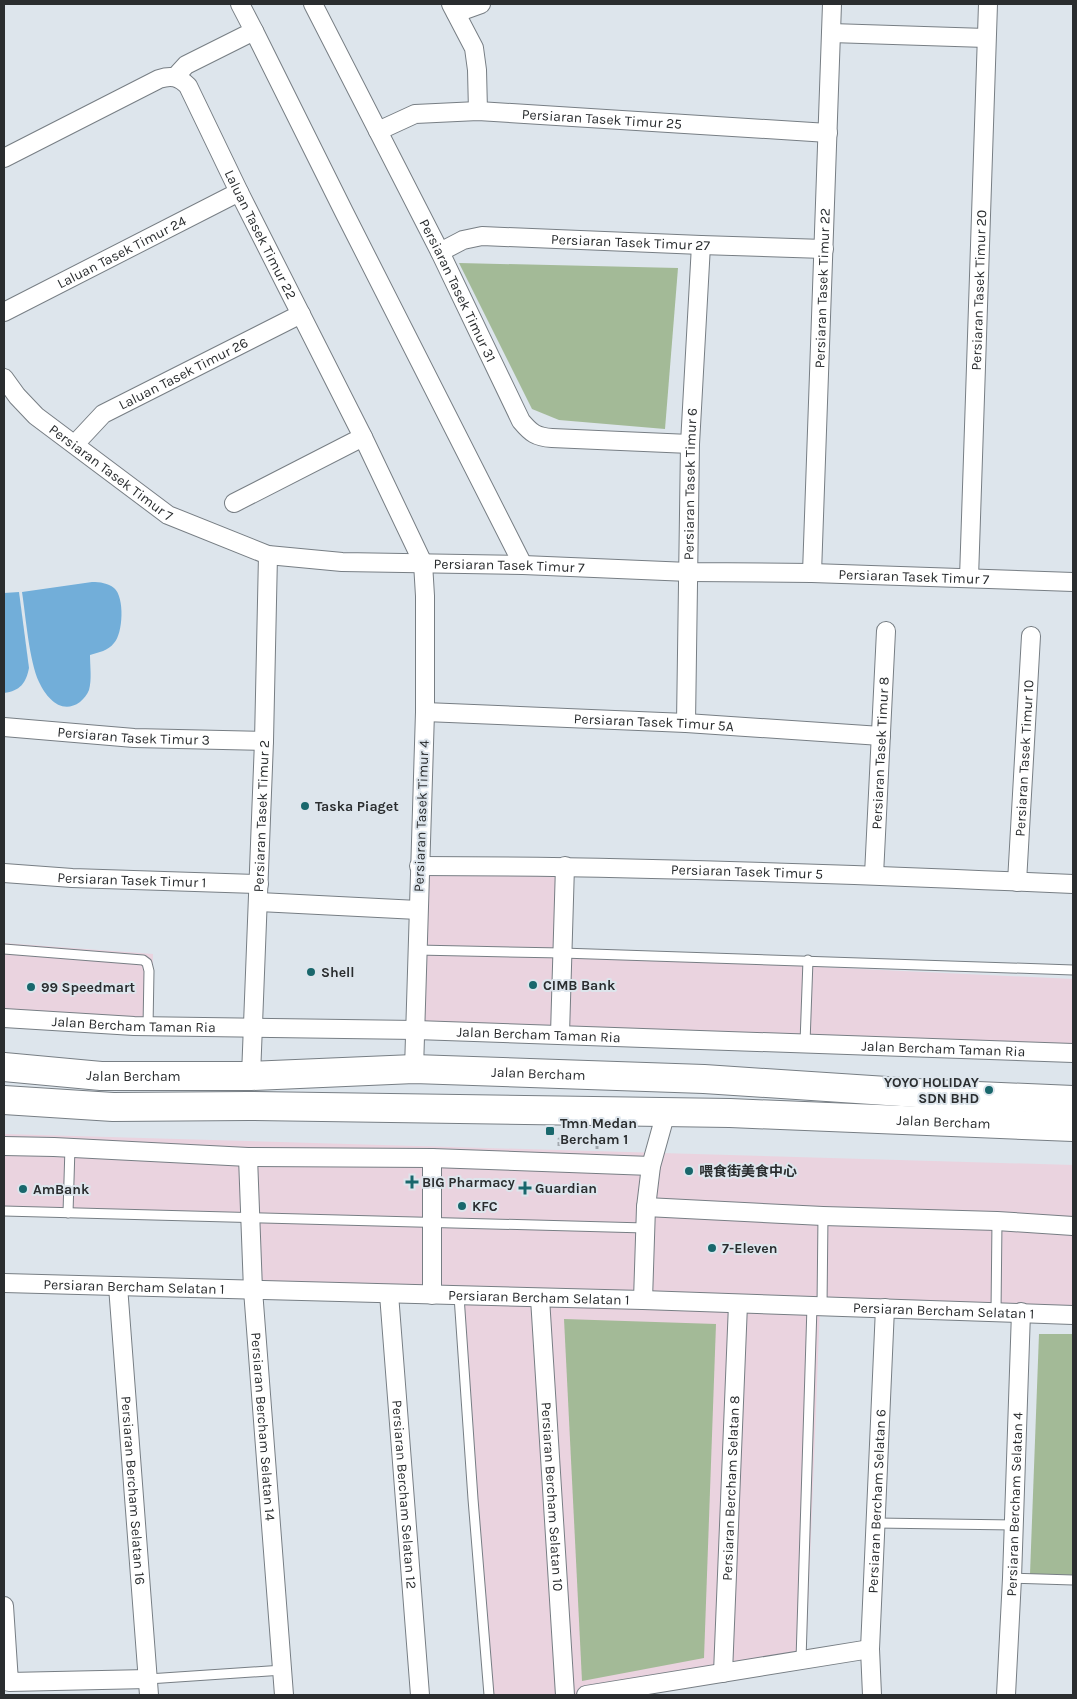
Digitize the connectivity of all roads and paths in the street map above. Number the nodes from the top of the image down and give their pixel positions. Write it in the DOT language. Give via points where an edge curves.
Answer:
graph roads {
  1 [pos="240,4"];
  2 [pos="313,4"];
  3 [pos="481,4"];
  4 [pos="832,4"];
  5 [pos="988,4"];
  6 [pos="454,8"];
  7 [pos="254,31"];
  8 [pos="831,33"];
  9 [pos="986,38"];
  10 [pos="175,77"];
  11 [pos="478,111"];
  12 [pos="378,131"];
  13 [pos="828,133"];
  14 [pos="4,158"];
  15 [pos="239,192"];
  16 [pos="700,245"];
  17 [pos="824,249"];
  18 [pos="440,252"];
  19 [pos="4,312"];
  20 [pos="301,314"];
  21 [pos="4,378"];
  22 [pos="363,437"];
  23 [pos="75,444"];
  24 [pos="690,444"];
  25 [pos="234,502"];
  26 [pos="268,555"];
  27 [pos="423,563"];
  28 [pos="523,565"];
  29 [pos="688,572"];
  30 [pos="812,574"];
  31 [pos="969,578"];
  32 [pos="1073,582"];
  33 [pos="886,631"];
  34 [pos="1031,636"];
  35 [pos="424,712"];
  36 [pos="686,723"];
  37 [pos="4,727"];
  38 [pos="881,736"];
  39 [pos="264,741"];
  40 [pos="419,866"];
  41 [pos="565,866"];
  42 [pos="4,873"];
  43 [pos="874,875"];
  44 [pos="1017,882"];
  45 [pos="259,884"];
  46 [pos="1073,884"];
  47 [pos="259,902"];
  48 [pos="418,910"];
  49 [pos="4,949"];
  50 [pos="417,950"];
  51 [pos="562,953"];
  52 [pos="808,960"];
  53 [pos="1073,970"];
  54 [pos="4,1018"];
  55 [pos="148,1027"];
  56 [pos="253,1029"];
  57 [pos="416,1030"];
  58 [pos="560,1034"];
  59 [pos="805,1043"];
  60 [pos="1073,1053"];
  61 [pos="6,1068"];
  62 [pos="414,1069"];
  63 [pos="251,1076"];
  64 [pos="848,1089"];
  65 [pos="4,1100"];
  66 [pos="1073,1100"];
  67 [pos="248,1106"];
  68 [pos="666,1112"];
  69 [pos="1073,1127"];
  70 [pos="559,1139"];
  71 [pos="597,1139"];
  72 [pos="4,1146"];
  73 [pos="70,1147"];
  74 [pos="248,1157"];
  75 [pos="432,1158"];
  76 [pos="650,1166"];
  77 [pos="646,1207"];
  78 [pos="4,1212"];
  79 [pos="68,1213"];
  80 [pos="823,1216"];
  81 [pos="250,1218"];
  82 [pos="997,1221"];
  83 [pos="432,1222"];
  84 [pos="1073,1226"];
  85 [pos="646,1228"];
  86 [pos="4,1283"];
  87 [pos="118,1286"];
  88 [pos="253,1290"];
  89 [pos="390,1294"];
  90 [pos="432,1295"];
  91 [pos="459,1296"];
  92 [pos="540,1298"];
  93 [pos="643,1300"];
  94 [pos="738,1304"];
  95 [pos="817,1306"];
  96 [pos="885,1308"];
  97 [pos="996,1312"];
  98 [pos="1020,1312"];
  99 [pos="1073,1315"];
  100 [pos="876,1523"];
  101 [pos="1014,1525"];
  102 [pos="1012,1578"];
  103 [pos="1073,1580"];
  104 [pos="4,1606"];
  105 [pos="870,1649"];
  106 [pos="801,1660"];
  107 [pos="283,1670"];
  108 [pos="723,1673"];
  109 [pos="7,1682"];
  110 [pos="148,1687"];
  111 [pos="651,1690"];
  112 [pos="284,1695"];
  113 [pos="420,1695"];
  114 [pos="489,1695"];
  115 [pos="565,1695"];
  116 [pos="586,1695"];
  117 [pos="872,1695"];
  118 [pos="1006,1695"];
  1 -- 7 [label="street"];
  2 -- 12 [label="street, Persiaran Tasek Timur 31"];
  3 -- 6 [label="street"];
  4 -- 8 [label="street, Persiaran Tasek Timur 22"];
  5 -- 9 [label="street, Persiaran Tasek Timur 20"];
  6 -- 11 [label="street" via="474,48"];
  7 -- 10 [label="street" via="186,65"];
  7 -- 28 [label="street"];
  8 -- 9 [label="street"];
  8 -- 13 [label="street, Persiaran Tasek Timur 22"];
  9 -- 31 [label="street, Persiaran Tasek Timur 20"];
  10 -- 14 [label="street" via="159,79"];
  10 -- 15 [label="street, Laluan Tasek Timur 22" via="188,86"];
  11 -- 12 [label="street, Persiaran Tasek Timur 25" via="415,114"];
  11 -- 13 [label="street, Persiaran Tasek Timur 25"];
  12 -- 18 [label="street, Persiaran Tasek Timur 31"];
  13 -- 17 [label="street, Persiaran Tasek Timur 22"];
  15 -- 19 [label="street, Laluan Tasek Timur 24"];
  15 -- 20 [label="street, Laluan Tasek Timur 22"];
  16 -- 17 [label="street, Persiaran Tasek Timur 27"];
  16 -- 18 [label="street, Persiaran Tasek Timur 27" via="482,236 463,240"];
  16 -- 24 [label="street, Persiaran Tasek Timur 6"];
  17 -- 30 [label="street, Persiaran Tasek Timur 22"];
  18 -- 24 [label="street, Persiaran Tasek Timur 31" via="530,432 542,438"];
  20 -- 22 [label="street, Laluan Tasek Timur 22"];
  20 -- 23 [label="street, Laluan Tasek Timur 26" via="103,414"];
  21 -- 23 [label="street, Persiaran Tasek Timur 7" via="36,416"];
  22 -- 25 [label="street"];
  22 -- 27 [label="street, Laluan Tasek Timur 22"];
  23 -- 26 [label="street, Persiaran Tasek Timur 7" via="168,515"];
  24 -- 29 [label="street, Persiaran Tasek Timur 6"];
  26 -- 27 [label="street, Persiaran Tasek Timur 7" via="342,562"];
  26 -- 39 [label="street, Persiaran Tasek Timur 2"];
  27 -- 28 [label="street, Persiaran Tasek Timur 7"];
  27 -- 35 [label="street, Persiaran Tasek Timur 4"];
  28 -- 29 [label="street, Persiaran Tasek Timur 7"];
  29 -- 30 [label="street, Persiaran Tasek Timur 7"];
  29 -- 36 [label="street, Persiaran Tasek Timur 6"];
  30 -- 31 [label="street, Persiaran Tasek Timur 7"];
  31 -- 32 [label="street, Persiaran Tasek Timur 7"];
  33 -- 38 [label="street, Persiaran Tasek Timur 8"];
  34 -- 44 [label="street, Persiaran Tasek Timur 10"];
  35 -- 36 [label="street, Persiaran Tasek Timur 5A"];
  35 -- 40 [label="street, Persiaran Tasek Timur 4"];
  36 -- 38 [label="street, Persiaran Tasek Timur 5A"];
  37 -- 39 [label="street, Persiaran Tasek Timur 3" via="134,738"];
  38 -- 43 [label="street, Persiaran Tasek Timur 8"];
  39 -- 45 [label="street, Persiaran Tasek Timur 2"];
  40 -- 41 [label="street, Persiaran Tasek Timur 5"];
  40 -- 48 [label="street, Persiaran Tasek Timur 4"];
  41 -- 43 [label="street, Persiaran Tasek Timur 5"];
  41 -- 51 [label="street"];
  42 -- 45 [label="street, Persiaran Tasek Timur 1"];
  43 -- 44 [label="street, Persiaran Tasek Timur 5"];
  44 -- 46 [label="street, Persiaran Tasek Timur 5"];
  45 -- 47 [label="street, Persiaran Tasek Timur 2"];
  47 -- 48 [label="street"];
  47 -- 56 [label="street, Persiaran Tasek Timur 2"];
  48 -- 50 [label="street, Persiaran Tasek Timur 4"];
  49 -- 55 [label="lane" via="143,960 150,971"];
  50 -- 51 [label="lane"];
  50 -- 57 [label="street, Persiaran Tasek Timur 4"];
  51 -- 52 [label="lane"];
  51 -- 58 [label="street"];
  52 -- 53 [label="lane"];
  52 -- 59 [label="lane"];
  54 -- 55 [label="street, Jalan Bercham Taman Ria"];
  55 -- 56 [label="street, Jalan Bercham Taman Ria"];
  56 -- 57 [label="street, Jalan Bercham Taman Ria"];
  56 -- 63 [label="street, Persiaran Tasek Timur 2"];
  57 -- 58 [label="street, Jalan Bercham Taman Ria"];
  57 -- 62 [label="street, Persiaran Tasek Timur 4"];
  58 -- 59 [label="street, Jalan Bercham Taman Ria"];
  59 -- 60 [label="street, Jalan Bercham Taman Ria"];
  61 -- 63 [label="main road, Jalan Bercham" via="101,1076"];
  62 -- 63 [label="main road, Jalan Bercham"];
  62 -- 64 [label="main road, Jalan Bercham" via="704,1079"];
  62 -- 67 [label="main road" via="406,1079 392,1086 274,1095"];
  64 -- 66 [label="main road, Jalan Bercham"];
  64 -- 68 [label="main road" via="813,1097 686,1096 676,1100"];
  65 -- 67 [label="main road, Jalan Bercham" via="113,1106"];
  67 -- 68 [label="main road, Jalan Bercham"];
  68 -- 69 [label="main road, Jalan Bercham"];
  68 -- 76 [label="street"];
  70 -- 71 [label="path"];
  72 -- 73 [label="street"];
  73 -- 74 [label="street"];
  73 -- 79 [label="lane"];
  74 -- 75 [label="street"];
  74 -- 81 [label="street, Persiaran Bercham Selatan 14"];
  75 -- 76 [label="street"];
  75 -- 83 [label="street"];
  76 -- 77 [label="street"];
  77 -- 80 [label="street"];
  77 -- 85 [label="street"];
  78 -- 79 [label="lane"];
  79 -- 81 [label="lane"];
  80 -- 82 [label="street"];
  80 -- 95 [label="lane"];
  81 -- 83 [label="lane"];
  81 -- 88 [label="street, Persiaran Bercham Selatan 14"];
  82 -- 84 [label="street"];
  82 -- 97 [label="lane"];
  83 -- 85 [label="lane"];
  83 -- 90 [label="street"];
  85 -- 93 [label="street"];
  86 -- 87 [label="street, Persiaran Bercham Selatan 1"];
  87 -- 88 [label="street, Persiaran Bercham Selatan 1"];
  87 -- 110 [label="street, Persiaran Bercham Selatan 16"];
  88 -- 89 [label="street, Persiaran Bercham Selatan 1"];
  88 -- 107 [label="street, Persiaran Bercham Selatan 14"];
  89 -- 90 [label="street, Persiaran Bercham Selatan 1"];
  89 -- 113 [label="street, Persiaran Bercham Selatan 12"];
  90 -- 91 [label="street, Persiaran Bercham Selatan 1"];
  91 -- 92 [label="street, Persiaran Bercham Selatan 1"];
  91 -- 114 [label="lane"];
  92 -- 93 [label="street, Persiaran Bercham Selatan 1"];
  92 -- 115 [label="street, Persiaran Bercham Selatan 10"];
  93 -- 94 [label="street, Persiaran Bercham Selatan 1"];
  94 -- 95 [label="street, Persiaran Bercham Selatan 1"];
  94 -- 108 [label="street, Persiaran Bercham Selatan 8"];
  95 -- 96 [label="street, Persiaran Bercham Selatan 1"];
  95 -- 106 [label="lane"];
  96 -- 97 [label="street, Persiaran Bercham Selatan 1"];
  96 -- 100 [label="street, Persiaran Bercham Selatan 6"];
  97 -- 98 [label="street, Persiaran Bercham Selatan 1"];
  98 -- 99 [label="street, Persiaran Bercham Selatan 1"];
  98 -- 101 [label="street, Persiaran Bercham Selatan 4"];
  100 -- 101 [label="lane"];
  100 -- 105 [label="street, Persiaran Bercham Selatan 6"];
  101 -- 102 [label="street, Persiaran Bercham Selatan 4"];
  102 -- 103 [label="lane"];
  102 -- 118 [label="street, Persiaran Bercham Selatan 4"];
  104 -- 109 [label="street"];
  105 -- 106 [label="street"];
  105 -- 117 [label="street, Persiaran Bercham Selatan 6"];
  106 -- 108 [label="street"];
  107 -- 110 [label="lane"];
  107 -- 112 [label="street, Persiaran Bercham Selatan 14"];
  108 -- 111 [label="street"];
  109 -- 110 [label="street"];
  111 -- 116 [label="street"];
}
